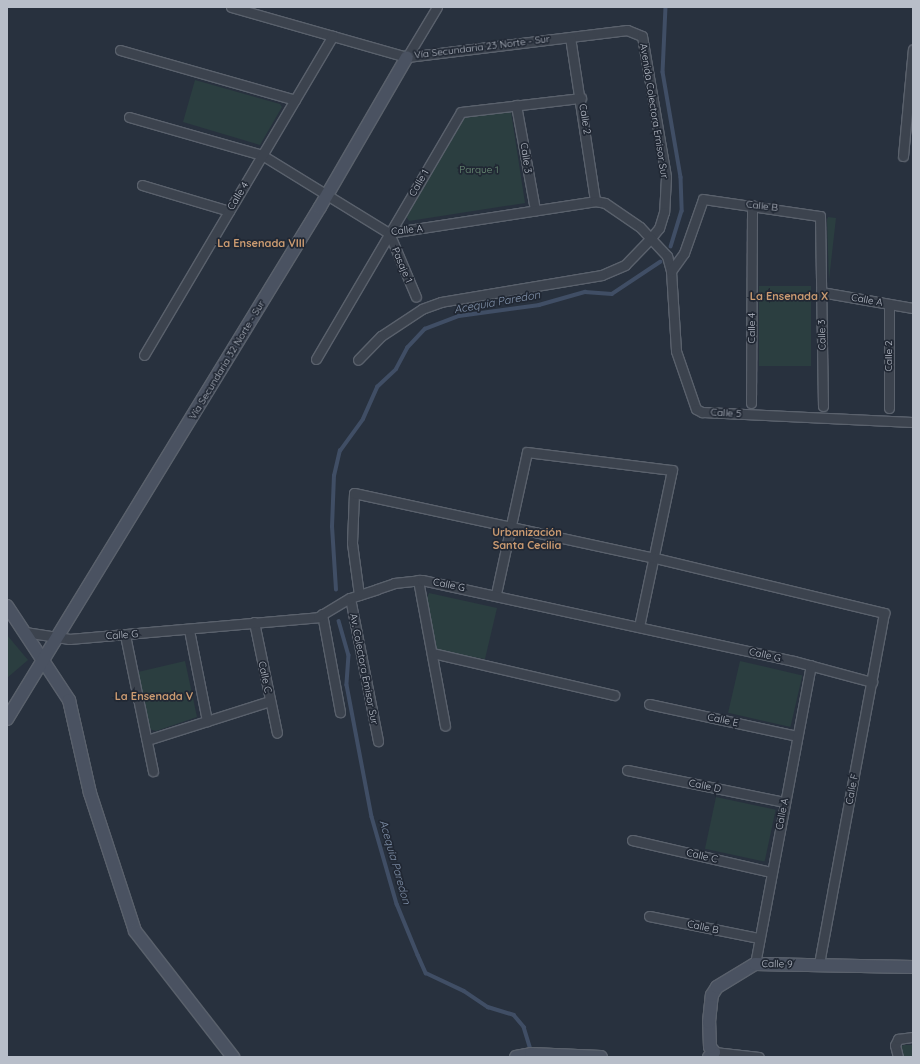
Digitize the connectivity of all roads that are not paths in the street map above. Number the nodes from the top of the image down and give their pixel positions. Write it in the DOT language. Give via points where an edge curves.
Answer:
graph roads {
  1 [pos="231,7"];
  2 [pos="437,7"];
  3 [pos="333,36"];
  4 [pos="570,36"];
  5 [pos="642,36"];
  6 [pos="913,49"];
  7 [pos="120,50"];
  8 [pos="407,57"];
  9 [pos="912,77"];
  10 [pos="581,98"];
  11 [pos="295,100"];
  12 [pos="516,105"];
  13 [pos="129,117"];
  14 [pos="262,155"];
  15 [pos="903,156"];
  16 [pos="142,185"];
  17 [pos="327,194"];
  18 [pos="596,201"];
  19 [pos="752,205"];
  20 [pos="534,210"];
  21 [pos="229,211"];
  22 [pos="820,216"];
  23 [pos="389,233"];
  24 [pos="651,238"];
  25 [pos="671,271"];
  26 [pos="821,292"];
  27 [pos="416,296"];
  28 [pos="889,304"];
  29 [pos="913,308"];
  30 [pos="144,355"];
  31 [pos="316,359"];
  32 [pos="358,360"];
  33 [pos="751,403"];
  34 [pos="823,406"];
  35 [pos="889,408"];
  36 [pos="913,422"];
  37 [pos="510,528"];
  38 [pos="655,558"];
  39 [pos="418,580"];
  40 [pos="496,594"];
  41 [pos="355,597"];
  42 [pos="8,608"];
  43 [pos="322,614"];
  44 [pos="254,622"];
  45 [pos="639,627"];
  46 [pos="189,630"];
  47 [pos="25,632"];
  48 [pos="125,635"];
  49 [pos="58,637"];
  50 [pos="432,653"];
  51 [pos="44,661"];
  52 [pos="810,666"];
  53 [pos="872,682"];
  54 [pos="614,695"];
  55 [pos="270,700"];
  56 [pos="649,704"];
  57 [pos="10,706"];
  58 [pos="340,712"];
  59 [pos="7,719"];
  60 [pos="207,721"];
  61 [pos="445,726"];
  62 [pos="277,733"];
  63 [pos="797,736"];
  64 [pos="147,740"];
  65 [pos="378,740"];
  66 [pos="626,770"];
  67 [pos="153,771"];
  68 [pos="784,802"];
  69 [pos="632,840"];
  70 [pos="771,872"];
  71 [pos="649,916"];
  72 [pos="758,938"];
  73 [pos="755,964"];
  74 [pos="819,964"];
  75 [pos="913,967"];
  76 [pos="913,1037"];
  77 [pos="711,1055"];
  78 [pos="233,1057"];
  79 [pos="516,1057"];
  80 [pos="601,1057"];
  81 [pos="759,1057"];
  82 [pos="898,1057"];
  1 -- 3 [label="street, Vía Secundaria 23 Norte - Sur"];
  2 -- 8 [label="street"];
  3 -- 8 [label="street, Vía Secundaria 23 Norte - Sur"];
  3 -- 11 [label="street, Calle 4"];
  4 -- 5 [label="street, Vía Secundaria 23 Norte - Sur" via="627,30"];
  4 -- 8 [label="street, Vía Secundaria 23 Norte - Sur"];
  4 -- 10 [label="street, Calle 2"];
  5 -- 24 [label="street, Avenida Colectora Emisor Sur" via="666,177 666,201 659,228"];
  6 -- 9 [label="street"];
  7 -- 11 [label="street"];
  8 -- 17 [label="street, Vía Secundaria 32 Norte - Sur"];
  9 -- 15 [label="street"];
  10 -- 12 [label="street, Calle 1"];
  10 -- 18 [label="street, Calle 2"];
  11 -- 14 [label="street, Calle 4"];
  12 -- 20 [label="street, Calle 3"];
  12 -- 23 [label="street, Calle 1" via="461,112"];
  13 -- 14 [label="street, Calle A"];
  14 -- 17 [label="street, Calle A"];
  14 -- 21 [label="street, Calle 4"];
  16 -- 21 [label="street"];
  17 -- 23 [label="street, Calle A"];
  17 -- 49 [label="street, Vía Secundaria 32 Norte - Sur"];
  18 -- 20 [label="street, Calle A"];
  18 -- 24 [label="street" via="605,203"];
  19 -- 22 [label="street, Calle B"];
  19 -- 25 [label="street, Calle B" via="703,199 684,253"];
  19 -- 33 [label="street, Calle 4"];
  20 -- 23 [label="street, Calle A"];
  21 -- 30 [label="street, Calle 4"];
  22 -- 26 [label="street, Calle 3"];
  23 -- 27 [label="street, Pasaje 1"];
  23 -- 31 [label="street, Calle 1"];
  24 -- 25 [label="street, Calle 5" via="667,256"];
  24 -- 32 [label="street, Avenida Colectora Emisor Sur" via="625,265 602,275 441,302 422,309 381,336"];
  25 -- 36 [label="street, Calle 5" via="676,351 696,409 702,412"];
  26 -- 28 [label="street, Calle A"];
  26 -- 34 [label="street, Calle 3"];
  28 -- 29 [label="street, Calle A"];
  28 -- 35 [label="street, Calle 2"];
  37 -- 38 [label="street"];
  37 -- 38 [label="street" via="527,452 672,470"];
  37 -- 40 [label="street"];
  37 -- 41 [label="street, Av. Colectora Emisor Sur" via="354,493 352,543"];
  38 -- 45 [label="street"];
  38 -- 53 [label="street, Calle F" via="884,613"];
  39 -- 40 [label="street, Calle G"];
  39 -- 41 [label="street, Calle G" via="394,583"];
  39 -- 50 [label="street"];
  40 -- 45 [label="street, Calle G"];
  41 -- 43 [label="street, Calle G"];
  41 -- 65 [label="street, Av. Colectora Emisor Sur"];
  42 -- 47 [label="street"];
  43 -- 44 [label="street, Calle G"];
  43 -- 58 [label="street"];
  44 -- 46 [label="street, Calle G"];
  44 -- 55 [label="street, Calle C"];
  45 -- 52 [label="street, Calle G"];
  46 -- 48 [label="street, Calle G"];
  46 -- 60 [label="street"];
  47 -- 49 [label="street, Calle G"];
  47 -- 51 [label="street"];
  48 -- 49 [label="street, Calle G"];
  48 -- 64 [label="street"];
  49 -- 51 [label="street, Vía Secundaria 32 Norte - Sur"];
  50 -- 54 [label="street"];
  50 -- 61 [label="street"];
  51 -- 57 [label="street, Vía Secundaria 32 Norte - Sur"];
  51 -- 78 [label="street" via="69,700 90,792 135,931"];
  52 -- 53 [label="street, Calle G"];
  52 -- 63 [label="street, Calle A"];
  53 -- 74 [label="street, Calle F"];
  55 -- 60 [label="street"];
  55 -- 62 [label="street, Calle C"];
  56 -- 63 [label="street, Calle E"];
  57 -- 59 [label="street, Vía Secundaria 32 Norte - Sur"];
  60 -- 64 [label="street"];
  63 -- 68 [label="street, Calle A"];
  64 -- 67 [label="street"];
  66 -- 68 [label="street, Calle D"];
  68 -- 70 [label="street, Calle A"];
  69 -- 70 [label="street, Calle C"];
  70 -- 72 [label="street, Calle A"];
  71 -- 72 [label="street, Calle B"];
  72 -- 73 [label="street, Calle A"];
  73 -- 74 [label="street, Calle 9"];
  73 -- 77 [label="street, Calle 9" via="717,987 712,995 709,1022"];
  74 -- 75 [label="street, Calle 9"];
  76 -- 82 [label="street" via="898,1039 895,1045"];
  77 -- 81 [label="street"];
  79 -- 80 [label="street" via="531,1054"];
}
